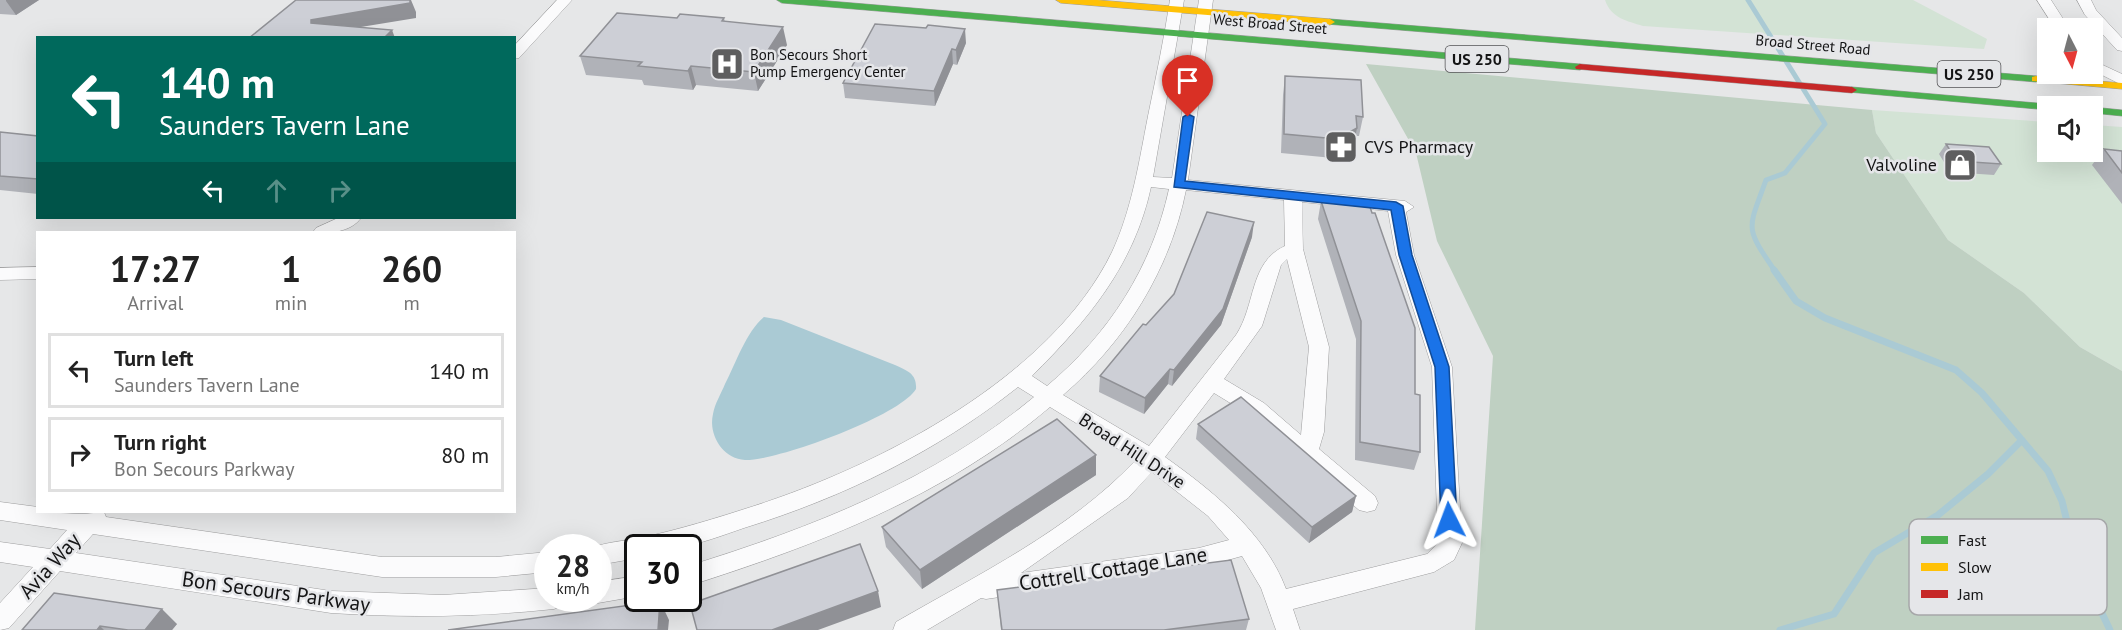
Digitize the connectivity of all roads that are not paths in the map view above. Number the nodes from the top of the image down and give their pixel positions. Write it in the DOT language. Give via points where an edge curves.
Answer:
graph roads {
  1 [pos="565,0"];
  2 [pos="782,0"];
  3 [pos="1061,0"];
  4 [pos="2044,0"];
  5 [pos="2084,0"];
  6 [pos="1176,5"];
  7 [pos="1205,6"];
  8 [pos="2056,18"];
  9 [pos="1171,33"];
  10 [pos="1200,35"];
  11 [pos="1500,35"];
  12 [pos="2122,47"];
  13 [pos="516,53"];
  14 [pos="2103,70"];
  15 [pos="2122,81"];
  16 [pos="2122,87"];
  17 [pos="2037,106"];
  18 [pos="2103,111"];
  19 [pos="2122,113"];
  20 [pos="1144,181"];
  21 [pos="1179,184"];
  22 [pos="1293,196"];
  23 [pos="350,219"];
  24 [pos="324,231"];
  25 [pos="1294,249"];
  26 [pos="36,273"];
  27 [pos="0,274"];
  28 [pos="1017,377"];
  29 [pos="1212,382"];
  30 [pos="1048,397"];
  31 [pos="1307,451"];
  32 [pos="1151,459"];
  33 [pos="1367,503"];
  34 [pos="0,511"];
  35 [pos="94,518"];
  36 [pos="696,534"];
  37 [pos="1249,544"];
  38 [pos="0,552"];
  39 [pos="55,560"];
  40 [pos="534,563"];
  41 [pos="702,572"];
  42 [pos="976,591"];
  43 [pos="534,600"];
  44 [pos="1279,601"];
  45 [pos="0,620"];
  46 [pos="905,630"];
  47 [pos="1288,630"];
  1 -- 13 [label="street"];
  2 -- 9 [label="main road, West Broad Street / US 250"];
  3 -- 6 [label="main road, West Broad Street / US 250"];
  4 -- 8 [label="street"];
  5 -- 12 [label="street"];
  6 -- 7 [label="main road, West Broad Street / US 250"];
  6 -- 9 [label="street"];
  7 -- 10 [label="street"];
  7 -- 11 [label="main road, West Broad Street / US 250"];
  9 -- 10 [label="main road, West Broad Street / US 250"];
  9 -- 20 [label="street"];
  10 -- 17 [label="main road, West Broad Street / US 250"];
  10 -- 21 [label="street"];
  11 -- 16 [label="main road, Broad Street Road / US 250"];
  14 -- 15 [label="street"];
  18 -- 19 [label="main road"];
  20 -- 21 [label="street"];
  20 -- 28 [label="street" via="1126,241 1096,294 1054,343"];
  21 -- 22 [label="street"];
  21 -- 30 [label="street" via="1164,239 1141,289 1109,334"];
  22 -- 25 [label="street"];
  22 -- 44 [label="street" via="1401,207 1405,255 1442,367 1450,543 1446,553 1434,562"];
  23 -- 24 [label="street"];
  25 -- 29 [label="street" via="1272,263 1251,326"];
  25 -- 31 [label="street" via="1319,347 1313,432"];
  26 -- 27 [label="street"];
  28 -- 30 [label="street, Broad Hill Drive"];
  28 -- 36 [label="street" via="944,430 842,483 800,501"];
  29 -- 31 [label="street" via="1257,410"];
  29 -- 32 [label="street"];
  30 -- 32 [label="street, Broad Hill Drive"];
  30 -- 41 [label="street" via="968,456 876,507 789,545"];
  31 -- 33 [label="street"];
  32 -- 37 [label="street, Broad Hill Drive" via="1215,510"];
  32 -- 42 [label="street" via="1120,492"];
  34 -- 35 [label="street"];
  35 -- 39 [label="street, Avia Way"];
  35 -- 40 [label="street" via="382,567"];
  37 -- 42 [label="street, Cottrell Cottage Lane" via="1199,558"];
  37 -- 44 [label="street, Broad Hill Drive"];
  38 -- 39 [label="street, Bon Secours Parkway"];
  39 -- 43 [label="street, Bon Secours Parkway" via="331,602 468,607"];
  39 -- 45 [label="street, Avia Way"];
  42 -- 46 [label="street"];
  44 -- 47 [label="street, Broad Hill Drive"];
}
